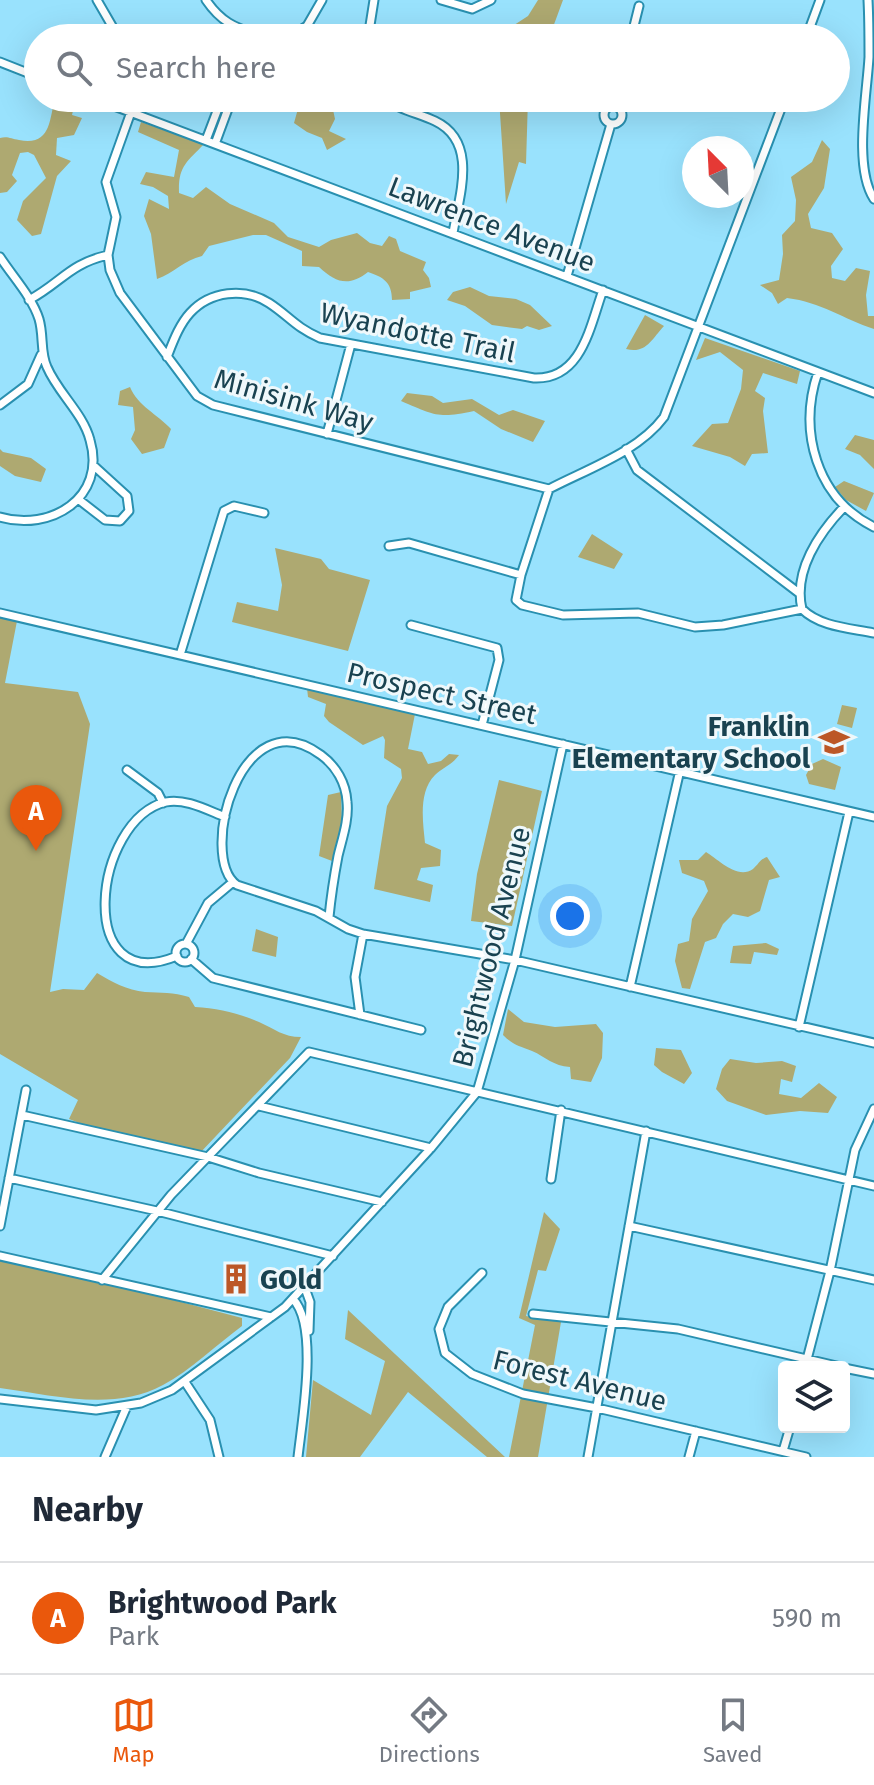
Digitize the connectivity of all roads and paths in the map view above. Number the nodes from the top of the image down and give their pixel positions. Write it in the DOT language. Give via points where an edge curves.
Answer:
graph roads {
  1 [pos="97,0"];
  2 [pos="206,0"];
  3 [pos="322,0"];
  4 [pos="374,0"];
  5 [pos="441,0"];
  6 [pos="491,0"];
  7 [pos="820,0"];
  8 [pos="868,0"];
  9 [pos="639,6"];
  10 [pos="111,24"];
  11 [pos="229,24"];
  12 [pos="308,24"];
  13 [pos="370,24"];
  14 [pos="634,24"];
  15 [pos="811,24"];
  16 [pos="0,62"];
  17 [pos="24,71"];
  18 [pos="131,112"];
  19 [pos="217,112"];
  20 [pos="227,112"];
  21 [pos="410,112"];
  22 [pos="605,112"];
  23 [pos="621,112"];
  24 [pos="780,112"];
  25 [pos="611,124"];
  26 [pos="206,140"];
  27 [pos="215,144"];
  28 [pos="874,199"];
  29 [pos="453,233"];
  30 [pos="108,255"];
  31 [pos="0,257"];
  32 [pos="567,276"];
  33 [pos="603,290"];
  34 [pos="29,300"];
  35 [pos="700,326"];
  36 [pos="351,344"];
  37 [pos="42,352"];
  38 [pos="167,357"];
  39 [pos="818,372"];
  40 [pos="874,393"];
  41 [pos="0,405"];
  42 [pos="327,434"];
  43 [pos="626,449"];
  44 [pos="93,465"];
  45 [pos="549,489"];
  46 [pos="78,499"];
  47 [pos="844,507"];
  48 [pos="264,513"];
  49 [pos="0,517"];
  50 [pos="874,527"];
  51 [pos="389,546"];
  52 [pos="521,575"];
  53 [pos="799,593"];
  54 [pos="802,609"];
  55 [pos="0,613"];
  56 [pos="411,625"];
  57 [pos="874,633"];
  58 [pos="180,655"];
  59 [pos="482,725"];
  60 [pos="563,744"];
  61 [pos="127,770"];
  62 [pos="680,770"];
  63 [pos="163,803"];
  64 [pos="849,812"];
  65 [pos="225,817"];
  66 [pos="874,817"];
  67 [pos="233,882"];
  68 [pos="329,917"];
  69 [pos="363,934"];
  70 [pos="186,944"];
  71 [pos="177,956"];
  72 [pos="191,959"];
  73 [pos="515,960"];
  74 [pos="630,987"];
  75 [pos="360,1015"];
  76 [pos="799,1027"];
  77 [pos="421,1030"];
  78 [pos="874,1043"];
  79 [pos="26,1090"];
  80 [pos="477,1092"];
  81 [pos="259,1106"];
  82 [pos="874,1109"];
  83 [pos="561,1110"];
  84 [pos="22,1115"];
  85 [pos="646,1131"];
  86 [pos="431,1148"];
  87 [pos="208,1157"];
  88 [pos="9,1178"];
  89 [pos="551,1179"];
  90 [pos="849,1179"];
  91 [pos="874,1186"];
  92 [pos="382,1202"];
  93 [pos="157,1211"];
  94 [pos="0,1226"];
  95 [pos="629,1226"];
  96 [pos="0,1256"];
  97 [pos="333,1256"];
  98 [pos="830,1271"];
  99 [pos="482,1273"];
  100 [pos="102,1280"];
  101 [pos="874,1280"];
  102 [pos="305,1288"];
  103 [pos="293,1299"];
  104 [pos="533,1314"];
  105 [pos="271,1317"];
  106 [pos="613,1321"];
  107 [pos="306,1341"];
  108 [pos="798,1361"];
  109 [pos="807,1361"];
  110 [pos="850,1369"];
  111 [pos="874,1374"];
  112 [pos="185,1382"];
  113 [pos="0,1399"];
  114 [pos="127,1406"];
  115 [pos="597,1408"];
  116 [pos="696,1431"];
  117 [pos="788,1433"];
  118 [pos="783,1451"];
  119 [pos="105,1457"];
  120 [pos="219,1457"];
  121 [pos="298,1457"];
  122 [pos="588,1457"];
  123 [pos="689,1457"];
  124 [pos="806,1457"];
  1 -- 10 [label="street"];
  2 -- 11 [label="street"];
  3 -- 12 [label="street"];
  4 -- 13 [label="street"];
  5 -- 6 [label="street" via="472,9"];
  7 -- 15 [label="street"];
  8 -- 28 [label="street" via="863,145"];
  9 -- 14 [label="street"];
  16 -- 17 [label="street"];
  18 -- 26 [label="street, Lawrence Avenue"];
  18 -- 30 [label="street, Minisink Way" via="106,182 116,217"];
  19 -- 26 [label="street"];
  20 -- 27 [label="street"];
  21 -- 29 [label="street" via="440,124 458,143 464,169"];
  22 -- 25 [label="street"];
  23 -- 25 [label="street"];
  24 -- 35 [label="street"];
  25 -- 32 [label="street"];
  26 -- 27 [label="street, Lawrence Avenue"];
  27 -- 29 [label="street, Lawrence Avenue"];
  29 -- 32 [label="street, Lawrence Avenue"];
  30 -- 34 [label="street" via="81,262"];
  30 -- 38 [label="street, Minisink Way" via="115,286"];
  31 -- 34 [label="street"];
  32 -- 33 [label="street, Lawrence Avenue"];
  33 -- 35 [label="street, Lawrence Avenue"];
  33 -- 36 [label="street, Wyandotte Trail" via="577,358 561,374 548,378"];
  34 -- 37 [label="street" via="40,322"];
  35 -- 39 [label="street, Lawrence Avenue"];
  35 -- 43 [label="street" via="664,417"];
  36 -- 38 [label="street, Wyandotte Trail" via="309,334 259,297 227,293 189,314"];
  36 -- 42 [label="street"];
  37 -- 41 [label="street" via="28,384"];
  37 -- 44 [label="street" via="56,386 88,433"];
  38 -- 42 [label="street, Minisink Way" via="207,403"];
  39 -- 40 [label="street, Lawrence Avenue"];
  39 -- 47 [label="street" via="810,438 822,476"];
  42 -- 45 [label="street, Minisink Way"];
  43 -- 45 [label="street"];
  43 -- 53 [label="street" via="637,470"];
  44 -- 46 [label="street"];
  44 -- 46 [label="street" via="127,496 129,511 120,521 110,522"];
  45 -- 52 [label="street"];
  46 -- 49 [label="street" via="44,519"];
  47 -- 50 [label="street"];
  47 -- 53 [label="street" via="816,543"];
  48 -- 58 [label="street" via="234,506 224,511"];
  51 -- 52 [label="street" via="409,543"];
  52 -- 54 [label="street" via="519,603 563,615 638,613 695,627"];
  53 -- 54 [label="street"];
  54 -- 57 [label="street" via="822,622"];
  55 -- 58 [label="street, Prospect Street"];
  56 -- 59 [label="street" via="497,648 499,660"];
  58 -- 59 [label="street, Prospect Street"];
  59 -- 60 [label="street, Prospect Street"];
  60 -- 62 [label="street, Prospect Street"];
  60 -- 73 [label="street, Brightwood Avenue"];
  61 -- 63 [label="street"];
  62 -- 64 [label="street, Prospect Street"];
  62 -- 74 [label="street"];
  63 -- 65 [label="street" via="181,801"];
  63 -- 71 [label="street" via="138,820 123,839 108,881 104,915 113,943 130,958 152,964"];
  64 -- 66 [label="street, Prospect Street"];
  64 -- 76 [label="street"];
  65 -- 67 [label="street" via="224,866"];
  65 -- 68 [label="street" via="241,771 262,750 296,744 326,759 342,780 348,807"];
  67 -- 68 [label="street"];
  67 -- 70 [label="street" via="208,903"];
  68 -- 69 [label="street"];
  69 -- 73 [label="street"];
  69 -- 75 [label="street" via="355,977"];
  70 -- 71 [label="street"];
  70 -- 72 [label="street" via="194,952"];
  71 -- 72 [label="street"];
  72 -- 75 [label="street" via="213,978"];
  73 -- 74 [label="street"];
  73 -- 80 [label="street, Brightwood Avenue"];
  74 -- 76 [label="street"];
  75 -- 77 [label="street"];
  76 -- 78 [label="street"];
  79 -- 84 [label="street"];
  80 -- 81 [label="street" via="309,1052"];
  80 -- 83 [label="street"];
  80 -- 86 [label="street, Brightwood Avenue"];
  81 -- 86 [label="street"];
  81 -- 87 [label="street"];
  82 -- 90 [label="street" via="855,1150"];
  83 -- 85 [label="street"];
  83 -- 89 [label="street"];
  84 -- 87 [label="street"];
  84 -- 88 [label="street"];
  85 -- 90 [label="street"];
  85 -- 95 [label="street"];
  86 -- 92 [label="street, Brightwood Avenue"];
  87 -- 92 [label="street"];
  87 -- 93 [label="street"];
  88 -- 93 [label="street"];
  88 -- 94 [label="street"];
  90 -- 91 [label="street"];
  90 -- 98 [label="street"];
  92 -- 97 [label="street, Brightwood Avenue"];
  93 -- 97 [label="street"];
  93 -- 100 [label="street"];
  95 -- 98 [label="street"];
  95 -- 106 [label="street"];
  96 -- 100 [label="street"];
  97 -- 102 [label="street, Brightwood Avenue"];
  98 -- 101 [label="street"];
  98 -- 109 [label="street"];
  99 -- 115 [label="street, Forest Avenue" via="440,1321 440,1341 450,1359 505,1389"];
  100 -- 105 [label="street"];
  102 -- 103 [label="street, Brightwood Avenue"];
  102 -- 107 [label="street" via="310,1302"];
  103 -- 105 [label="street, Brightwood Avenue"];
  103 -- 107 [label="street" via="302,1310"];
  104 -- 106 [label="street"];
  105 -- 112 [label="street, Brightwood Avenue"];
  106 -- 108 [label="street" via="678,1329"];
  106 -- 115 [label="street"];
  107 -- 121 [label="street"];
  110 -- 111 [label="street"];
  112 -- 114 [label="street, Brightwood Avenue"];
  112 -- 120 [label="street" via="210,1420"];
  113 -- 114 [label="street, Brightwood Avenue" via="83,1410"];
  114 -- 119 [label="street"];
  115 -- 116 [label="street, Forest Avenue"];
  115 -- 122 [label="street"];
  116 -- 118 [label="street, Forest Avenue"];
  116 -- 123 [label="street"];
  117 -- 118 [label="street"];
  118 -- 124 [label="street, Forest Avenue"];
}
